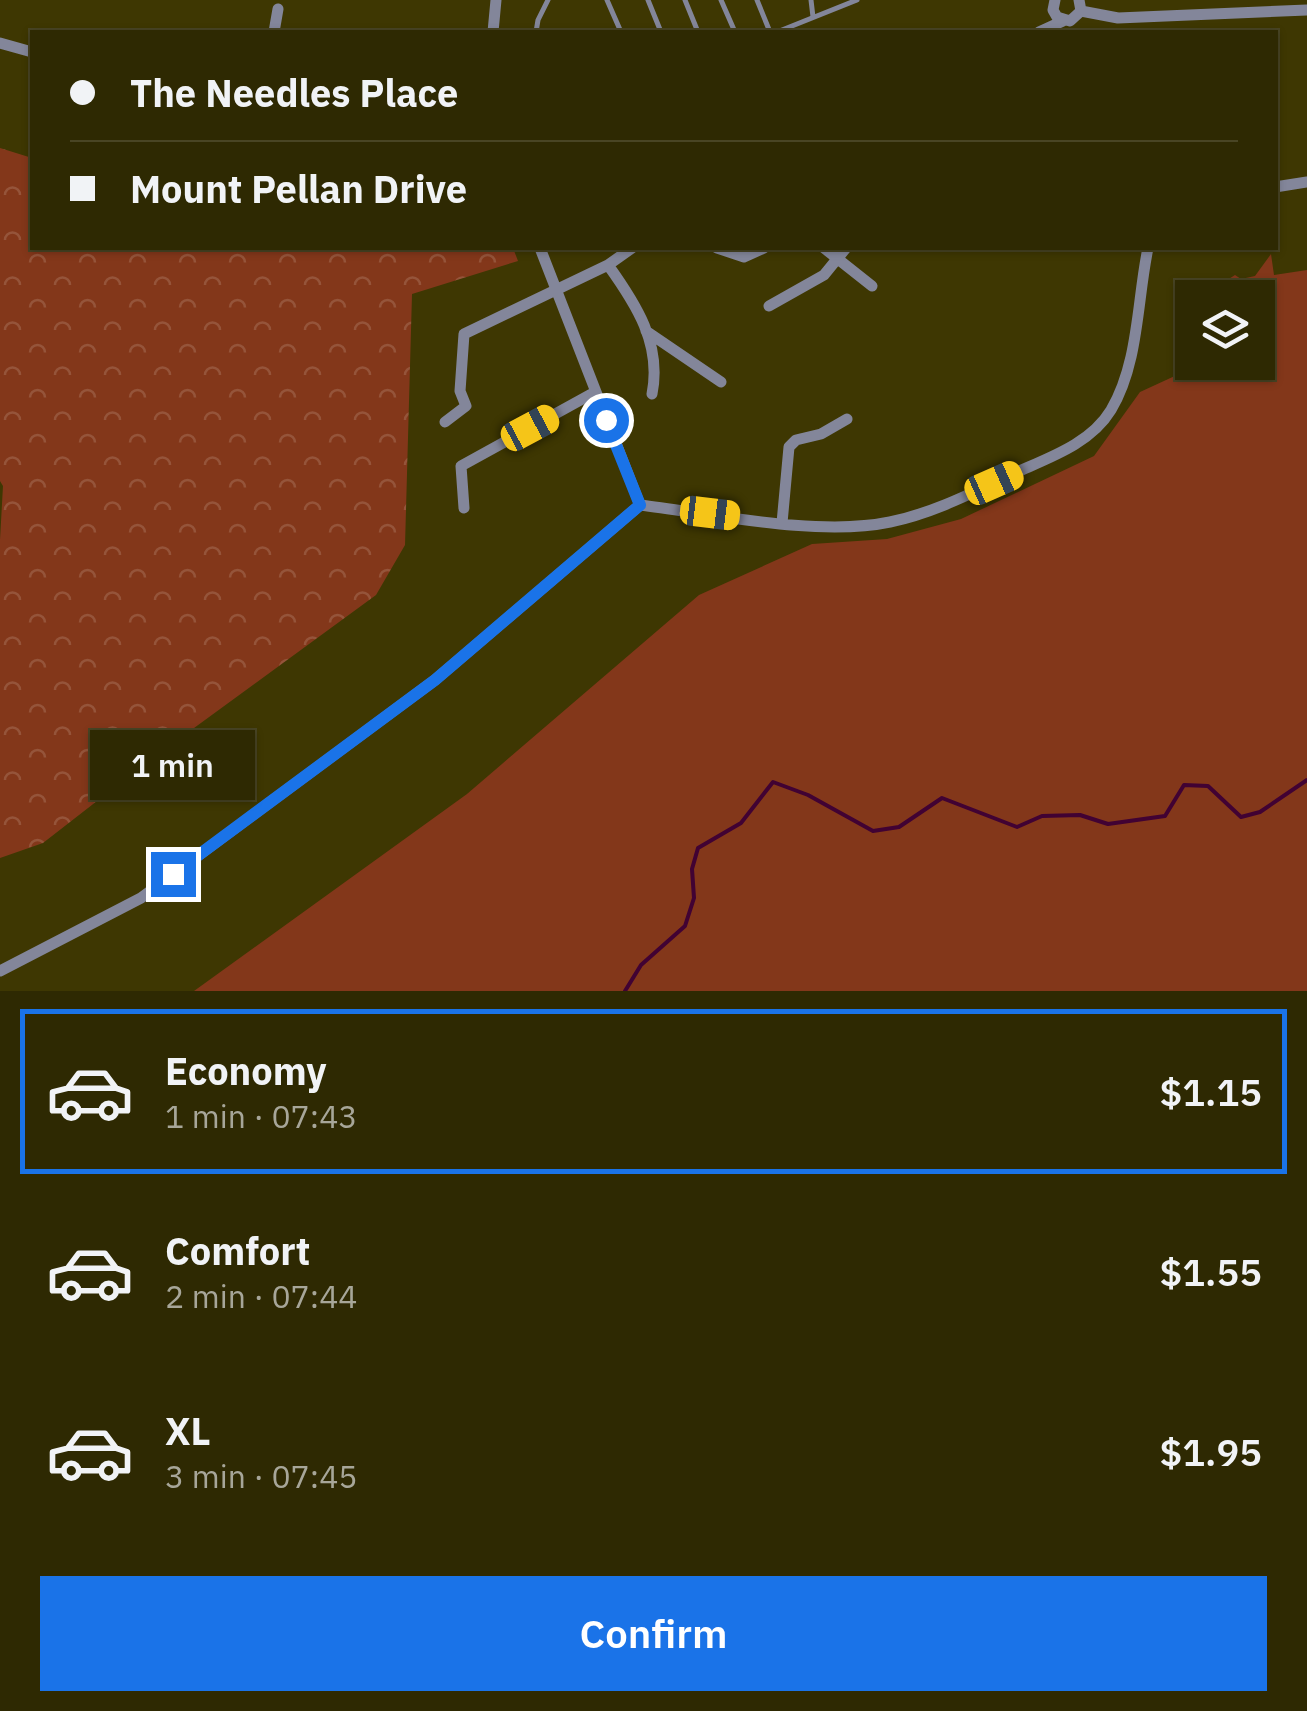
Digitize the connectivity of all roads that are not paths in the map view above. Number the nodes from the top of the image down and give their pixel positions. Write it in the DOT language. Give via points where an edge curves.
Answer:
graph roads {
  1 [pos="496,0"];
  2 [pos="548,0"];
  3 [pos="607,0"];
  4 [pos="648,0"];
  5 [pos="685,0"];
  6 [pos="721,0"];
  7 [pos="757,0"];
  8 [pos="812,0"];
  9 [pos="856,0"];
  10 [pos="1053,1"];
  11 [pos="845,2"];
  12 [pos="1080,6"];
  13 [pos="278,9"];
  14 [pos="1307,10"];
  15 [pos="813,18"];
  16 [pos="1063,21"];
  17 [pos="274,30"];
  18 [pos="493,30"];
  19 [pos="536,30"];
  20 [pos="621,30"];
  21 [pos="660,30"];
  22 [pos="697,30"];
  23 [pos="734,30"];
  24 [pos="773,30"];
  25 [pos="780,30"];
  26 [pos="1043,30"];
  27 [pos="0,43"];
  28 [pos="30,51"];
  29 [pos="1307,182"];
  30 [pos="1278,187"];
  31 [pos="541,250"];
  32 [pos="629,250"];
  33 [pos="723,250"];
  34 [pos="760,250"];
  35 [pos="826,250"];
  36 [pos="845,250"];
  37 [pos="1148,250"];
  38 [pos="838,260"];
  39 [pos="608,266"];
  40 [pos="872,286"];
  41 [pos="558,294"];
  42 [pos="769,306"];
  43 [pos="646,330"];
  44 [pos="721,382"];
  45 [pos="596,392"];
  46 [pos="652,394"];
  47 [pos="847,419"];
  48 [pos="445,422"];
  49 [pos="640,505"];
  50 [pos="464,508"];
  51 [pos="782,522"];
  52 [pos="0,971"];
  1 -- 18 [label="street"];
  2 -- 19 [label="lane"];
  3 -- 20 [label="lane"];
  4 -- 21 [label="lane"];
  5 -- 22 [label="lane"];
  6 -- 23 [label="lane"];
  7 -- 24 [label="lane"];
  8 -- 15 [label="lane"];
  9 -- 11 [label="lane"];
  10 -- 16 [label="street"];
  11 -- 15 [label="lane"];
  12 -- 14 [label="street" via="1118,18"];
  12 -- 16 [label="street"];
  13 -- 17 [label="street"];
  15 -- 25 [label="lane"];
  16 -- 26 [label="street"];
  27 -- 28 [label="street"];
  29 -- 30 [label="street"];
  31 -- 41 [label="street"];
  32 -- 39 [label="street"];
  33 -- 34 [label="street" via="744,257"];
  35 -- 38 [label="street"];
  36 -- 38 [label="street"];
  37 -- 51 [label="street" via="1124,380 1107,416 1087,436 925,513 852,526"];
  38 -- 40 [label="street"];
  38 -- 42 [label="street"];
  39 -- 41 [label="street"];
  39 -- 43 [label="street"];
  41 -- 45 [label="street"];
  41 -- 48 [label="street" via="464,334 460,391 466,406"];
  43 -- 44 [label="street"];
  43 -- 46 [label="street" via="656,365"];
  45 -- 49 [label="street"];
  45 -- 50 [label="street" via="460,466"];
  47 -- 51 [label="street" via="789,448"];
  49 -- 51 [label="street"];
  49 -- 52 [label="street" via="435,680 142,898"];
}
